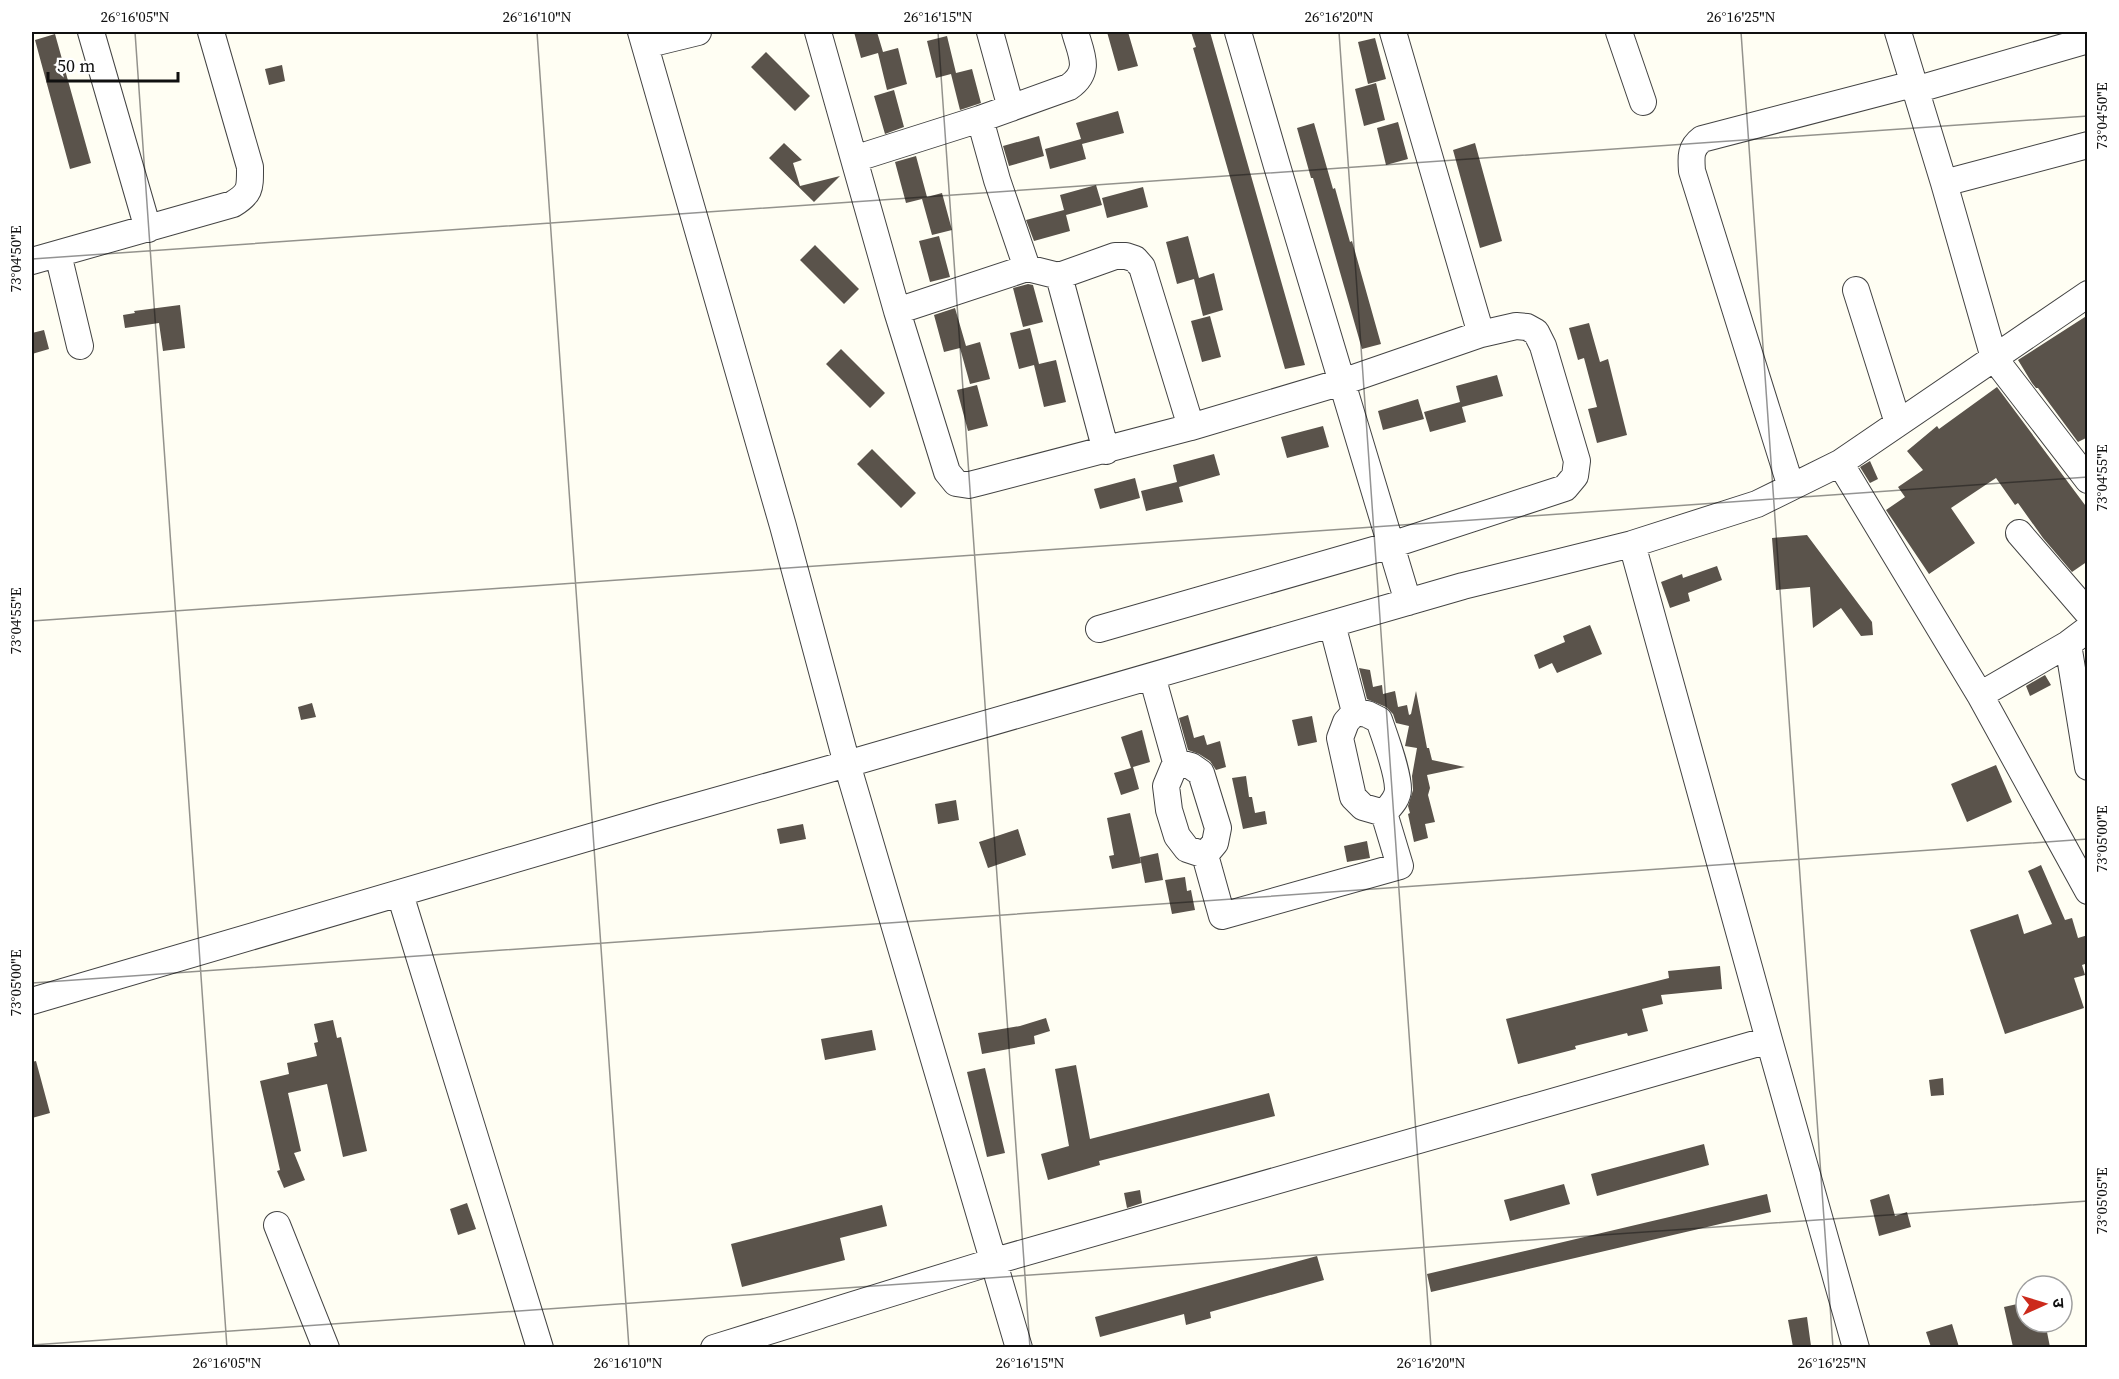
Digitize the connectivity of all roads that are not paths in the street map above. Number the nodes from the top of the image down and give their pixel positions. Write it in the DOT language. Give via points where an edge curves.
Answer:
graph roads {
  1 [pos="91,32"];
  2 [pos="211,32"];
  3 [pos="698,32"];
  4 [pos="818,32"];
  5 [pos="990,32"];
  6 [pos="1075,32"];
  7 [pos="1238,32"];
  8 [pos="1393,32"];
  9 [pos="1619,32"];
  10 [pos="1898,32"];
  11 [pos="643,38"];
  12 [pos="2088,40"];
  13 [pos="1914,87"];
  14 [pos="1643,102"];
  15 [pos="1011,108"];
  16 [pos="980,119"];
  17 [pos="2088,145"];
  18 [pos="854,159"];
  19 [pos="1944,183"];
  20 [pos="148,229"];
  21 [pos="58,254"];
  22 [pos="32,261"];
  23 [pos="1027,268"];
  24 [pos="1059,276"];
  25 [pos="1856,290"];
  26 [pos="2088,294"];
  27 [pos="897,311"];
  28 [pos="1481,334"];
  29 [pos="80,346"];
  30 [pos="1994,358"];
  31 [pos="1342,382"];
  32 [pos="1898,423"];
  33 [pos="1191,427"];
  34 [pos="1106,451"];
  35 [pos="1840,463"];
  36 [pos="2088,480"];
  37 [pos="1791,487"];
  38 [pos="2019,533"];
  39 [pos="1632,544"];
  40 [pos="1391,545"];
  41 [pos="1408,602"];
  42 [pos="2088,613"];
  43 [pos="1332,624"];
  44 [pos="1099,629"];
  45 [pos="2078,636"];
  46 [pos="1152,676"];
  47 [pos="1980,695"];
  48 [pos="1355,712"];
  49 [pos="2087,755"];
  50 [pos="1176,762"];
  51 [pos="847,764"];
  52 [pos="1384,813"];
  53 [pos="1205,855"];
  54 [pos="2088,891"];
  55 [pos="400,894"];
  56 [pos="32,1001"];
  57 [pos="1769,1040"];
  58 [pos="277,1225"];
  59 [pos="994,1261"];
  60 [pos="326,1347"];
  61 [pos="540,1347"];
  62 [pos="714,1347"];
  63 [pos="1019,1347"];
  64 [pos="1856,1347"];
  1 -- 20 [label="street"];
  2 -- 20 [label="street" via="250,167 250,187 246,196 233,204"];
  3 -- 11 [label="street"];
  4 -- 18 [label="street"];
  5 -- 15 [label="street"];
  6 -- 15 [label="street" via="1083,62 1078,81"];
  7 -- 31 [label="street"];
  8 -- 28 [label="street"];
  9 -- 14 [label="street"];
  10 -- 13 [label="street"];
  11 -- 51 [label="street" via="777,503"];
  12 -- 13 [label="street"];
  13 -- 19 [label="street"];
  13 -- 37 [label="street" via="1702,139 1691,154 1692,171"];
  15 -- 16 [label="street"];
  16 -- 18 [label="street"];
  16 -- 23 [label="street"];
  17 -- 19 [label="street"];
  18 -- 27 [label="street"];
  19 -- 30 [label="street"];
  20 -- 21 [label="street"];
  21 -- 22 [label="street"];
  21 -- 29 [label="street"];
  23 -- 24 [label="street"];
  23 -- 27 [label="street"];
  24 -- 33 [label="street" via="1115,256 1126,256 1142,267"];
  24 -- 34 [label="street"];
  25 -- 32 [label="street"];
  26 -- 30 [label="street"];
  27 -- 34 [label="street" via="947,472 956,483 969,485"];
  28 -- 31 [label="street"];
  28 -- 40 [label="street" via="1516,326 1536,332 1544,346 1577,461 1575,476 1565,488 1552,493"];
  30 -- 32 [label="street"];
  30 -- 36 [label="street"];
  31 -- 33 [label="street"];
  31 -- 40 [label="street"];
  32 -- 35 [label="street"];
  33 -- 34 [label="street"];
  35 -- 37 [label="street"];
  35 -- 47 [label="street"];
  37 -- 39 [label="street" via="1757,504"];
  38 -- 42 [label="street"];
  39 -- 41 [label="street"];
  39 -- 57 [label="street"];
  40 -- 41 [label="street"];
  40 -- 44 [label="street"];
  41 -- 43 [label="street"];
  43 -- 46 [label="street"];
  43 -- 48 [label="street"];
  45 -- 47 [label="street"];
  45 -- 49 [label="street"];
  46 -- 50 [label="street"];
  46 -- 51 [label="street"];
  47 -- 54 [label="street"];
  48 -- 52 [label="street" via="1379,720 1388,746 1398,790"];
  48 -- 52 [label="street" via="1340,738 1353,797 1363,807"];
  50 -- 53 [label="street" via="1166,786 1177,836 1187,849"];
  50 -- 53 [label="street" via="1202,773 1218,828 1215,843"];
  51 -- 55 [label="street"];
  51 -- 59 [label="street"];
  52 -- 53 [label="street" via="1400,866 1222,916"];
  55 -- 56 [label="street"];
  55 -- 61 [label="street"];
  57 -- 59 [label="street"];
  57 -- 64 [label="street"];
  58 -- 60 [label="street"];
  59 -- 62 [label="street"];
  59 -- 63 [label="street"];
}
